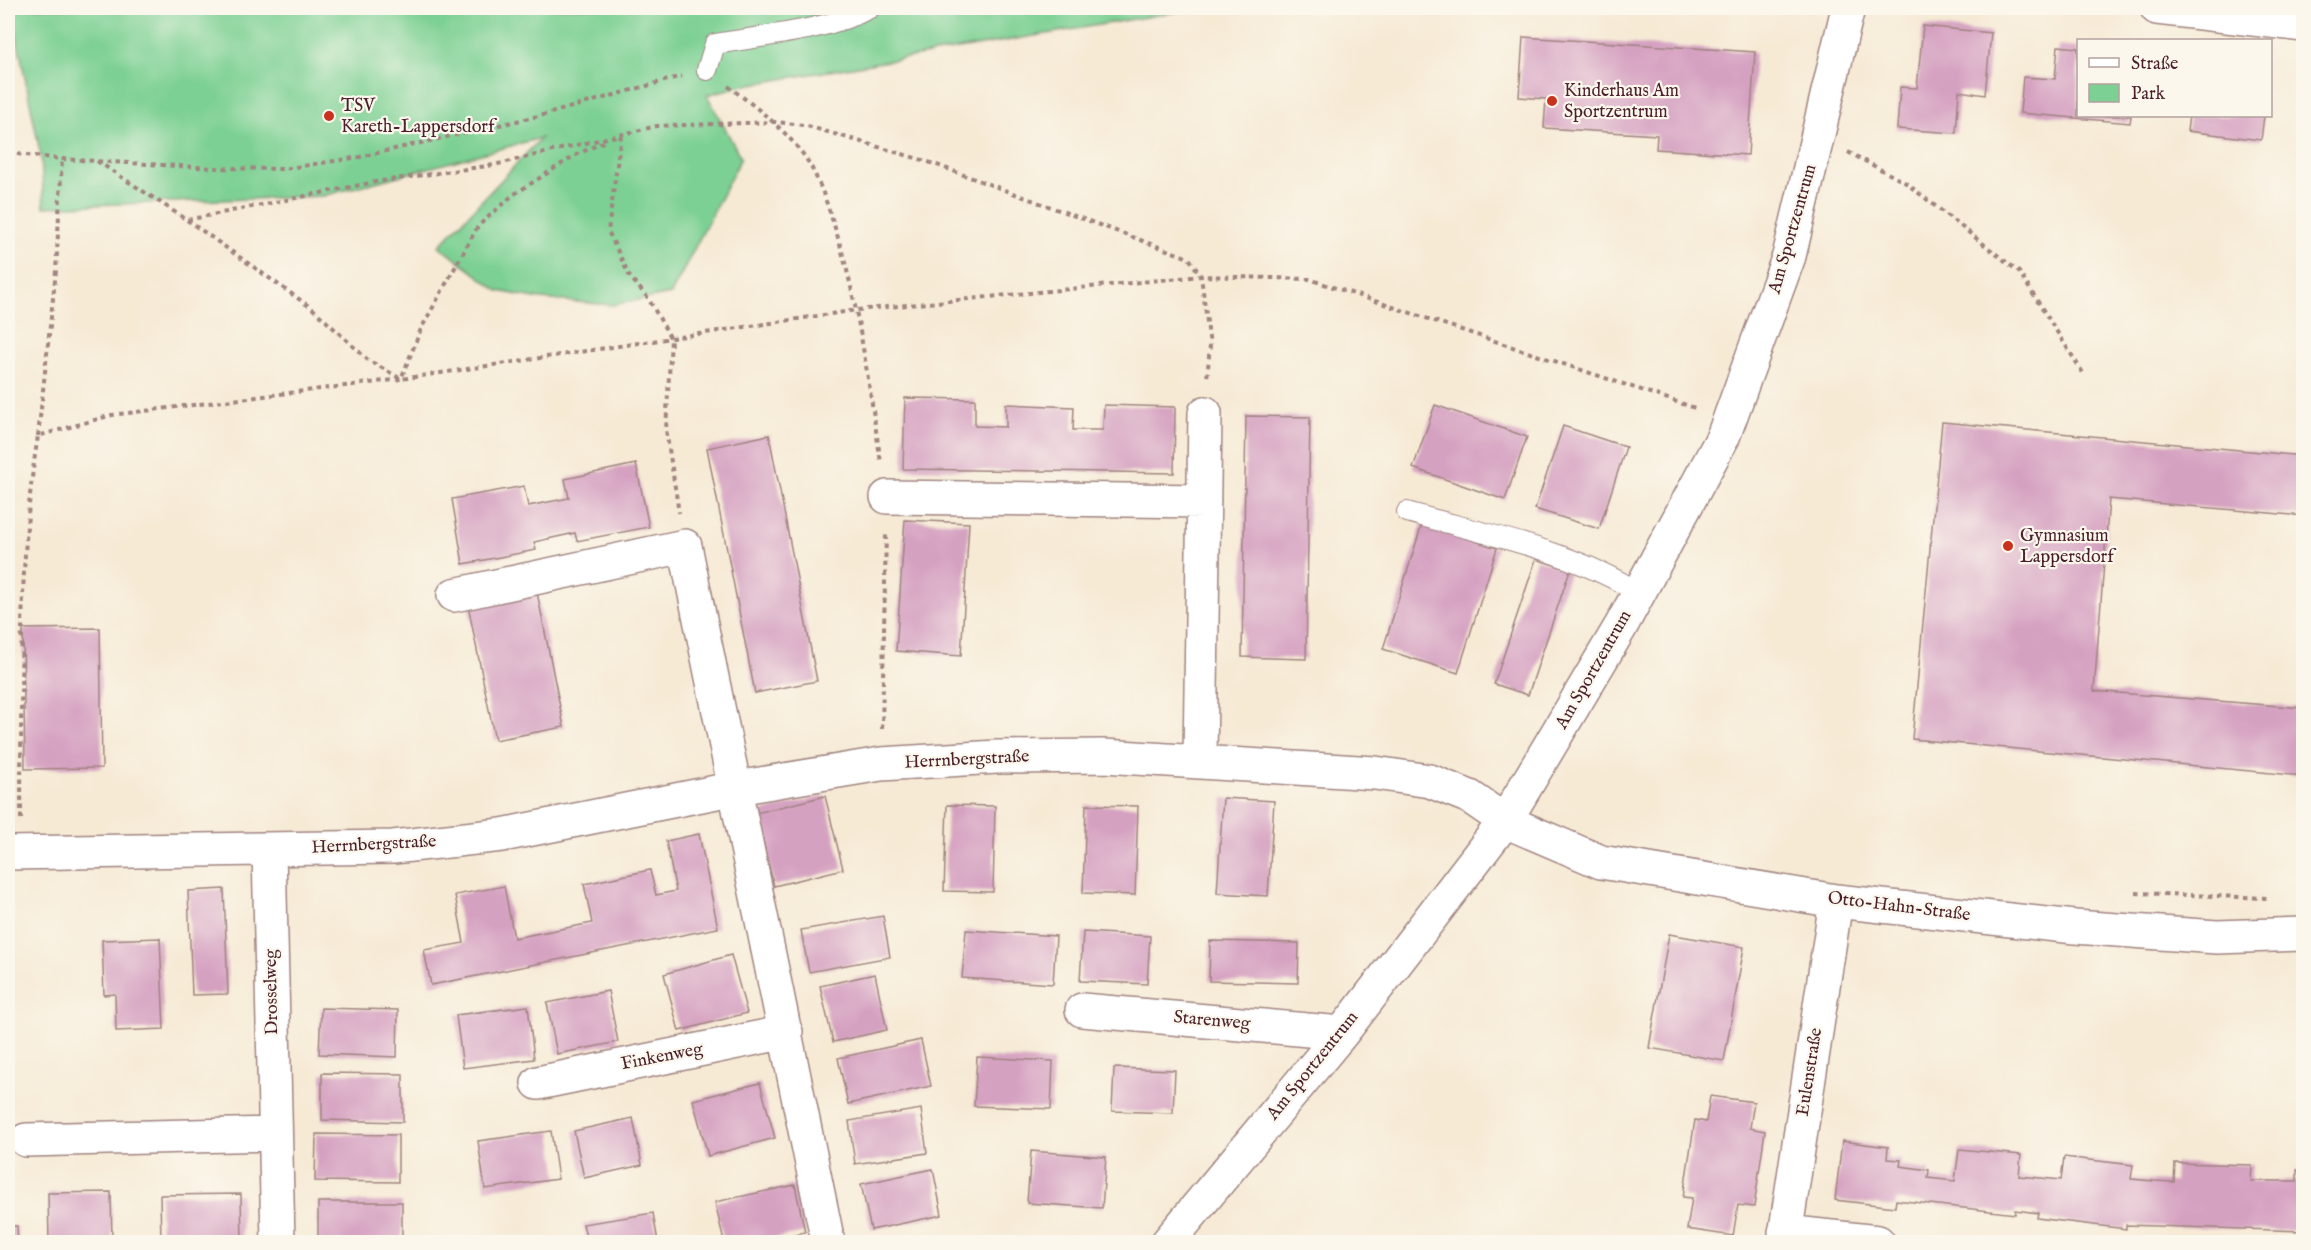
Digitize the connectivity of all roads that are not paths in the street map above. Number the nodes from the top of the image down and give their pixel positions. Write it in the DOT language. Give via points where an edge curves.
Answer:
graph roads {
  1 [pos="870,8"];
  2 [pos="1848,8"];
  3 [pos="2157,8"];
  4 [pos="2304,25"];
  5 [pos="707,70"];
  6 [pos="1204,413"];
  7 [pos="887,497"];
  8 [pos="1203,501"];
  9 [pos="1407,512"];
  10 [pos="1639,593"];
  11 [pos="454,595"];
  12 [pos="1200,760"];
  13 [pos="736,788"];
  14 [pos="1505,821"];
  15 [pos="269,849"];
  16 [pos="14,852"];
  17 [pos="1836,901"];
  18 [pos="2304,934"];
  19 [pos="1082,1010"];
  20 [pos="786,1032"];
  21 [pos="1342,1033"];
  22 [pos="538,1083"];
  23 [pos="275,1134"];
  24 [pos="26,1140"];
  25 [pos="1785,1237"];
  26 [pos="278,1242"];
  27 [pos="828,1242"];
  28 [pos="1168,1242"];
  29 [pos="1878,1242"];
  1 -- 5 [label="lane" via="851,18 813,27 715,44"];
  2 -- 10 [label="street, Am Sportzentrum" via="1789,256 1723,437"];
  3 -- 4 [label="street"];
  6 -- 8 [label="street"];
  7 -- 8 [label="street"];
  8 -- 12 [label="street"];
  9 -- 10 [label="lane" via="1536,549 1612,576"];
  10 -- 14 [label="street, Am Sportzentrum"];
  11 -- 13 [label="street" via="685,546"];
  12 -- 13 [label="street, Herrnbergstraße" via="997,757 881,764"];
  12 -- 14 [label="street, Herrnbergstraße" via="1431,780 1470,797"];
  13 -- 15 [label="street, Herrnbergstraße" via="502,835 393,847"];
  13 -- 20 [label="street"];
  14 -- 17 [label="street, Otto-Hahn-Straße" via="1601,862"];
  14 -- 21 [label="street, Am Sportzentrum"];
  15 -- 16 [label="street, Herrnbergstraße"];
  15 -- 23 [label="street, Drosselweg"];
  17 -- 18 [label="street, Otto-Hahn-Straße" via="2075,927 2217,937"];
  17 -- 25 [label="street, Eulenstraße"];
  19 -- 21 [label="street, Starenweg"];
  20 -- 22 [label="street, Finkenweg"];
  20 -- 27 [label="street"];
  21 -- 28 [label="street, Am Sportzentrum"];
  23 -- 24 [label="street"];
  23 -- 26 [label="street, Drosselweg"];
  25 -- 29 [label="street"];
}
